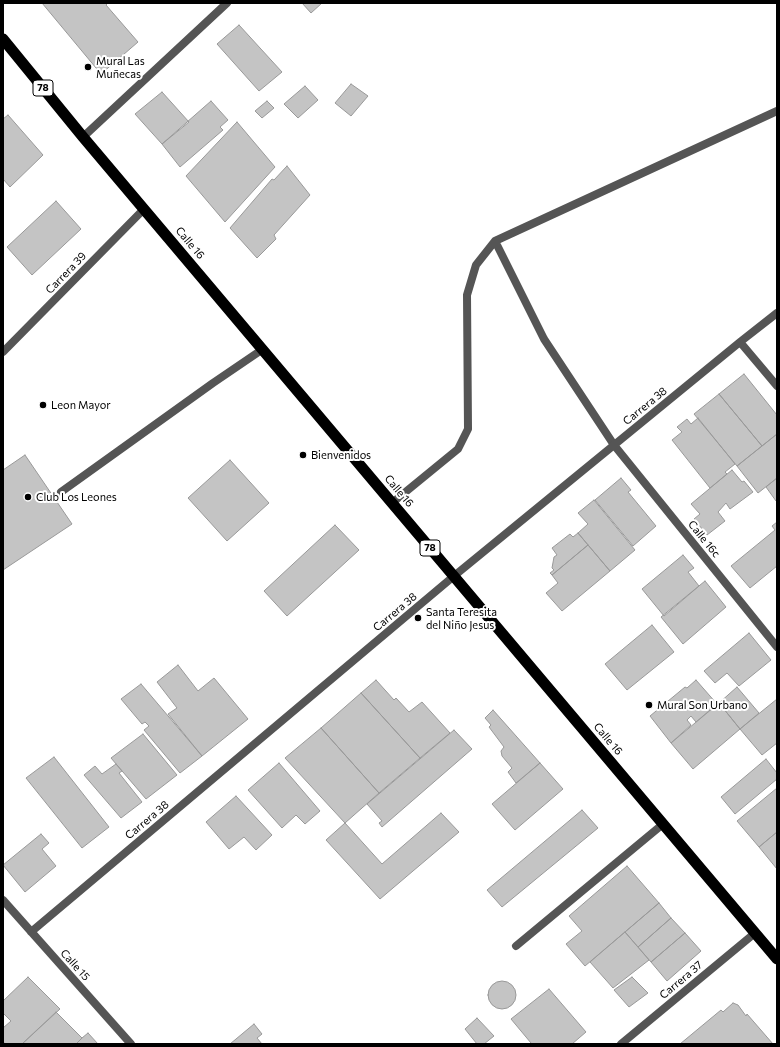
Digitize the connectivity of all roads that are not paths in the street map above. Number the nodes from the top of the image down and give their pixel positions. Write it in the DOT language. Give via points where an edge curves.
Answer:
graph roads {
  1 [pos="227,3"];
  2 [pos="3,39"];
  3 [pos="777,111"];
  4 [pos="83,137"];
  5 [pos="144,209"];
  6 [pos="495,241"];
  7 [pos="777,313"];
  8 [pos="740,342"];
  9 [pos="263,349"];
  10 [pos="3,352"];
  11 [pos="777,386"];
  12 [pos="614,445"];
  13 [pos="61,492"];
  14 [pos="392,503"];
  15 [pos="454,576"];
  16 [pos="777,647"];
  17 [pos="663,824"];
  18 [pos="3,900"];
  19 [pos="31,932"];
  20 [pos="755,933"];
  21 [pos="516,946"];
  22 [pos="777,959"];
  23 [pos="131,1044"];
  24 [pos="621,1044"];
  1 -- 4 [label="street"];
  2 -- 4 [label="highway, Calle 16 / 78"];
  3 -- 6 [label="street"];
  4 -- 5 [label="highway, Calle 16 / 78"];
  5 -- 9 [label="highway, Calle 16 / 78"];
  5 -- 10 [label="street, Carrera 39"];
  6 -- 12 [label="street, Calle 16c" via="544,339"];
  6 -- 14 [label="street" via="476,265 467,295 468,429 458,449"];
  7 -- 8 [label="street, Carrera 38"];
  8 -- 11 [label="street"];
  8 -- 12 [label="street, Carrera 38"];
  9 -- 13 [label="street"];
  9 -- 14 [label="highway, Calle 16 / 78"];
  12 -- 15 [label="street, Carrera 38"];
  12 -- 16 [label="street, Calle 16c"];
  14 -- 15 [label="highway, Calle 16 / 78"];
  15 -- 17 [label="highway, Calle 16 / 78"];
  15 -- 19 [label="street, Carrera 38"];
  17 -- 20 [label="highway, Calle 16 / 78"];
  17 -- 21 [label="street"];
  18 -- 19 [label="street, Calle 15"];
  19 -- 23 [label="street, Calle 15"];
  20 -- 22 [label="highway, Calle 16 / 78"];
  20 -- 24 [label="street, Carrera 37"];
}
